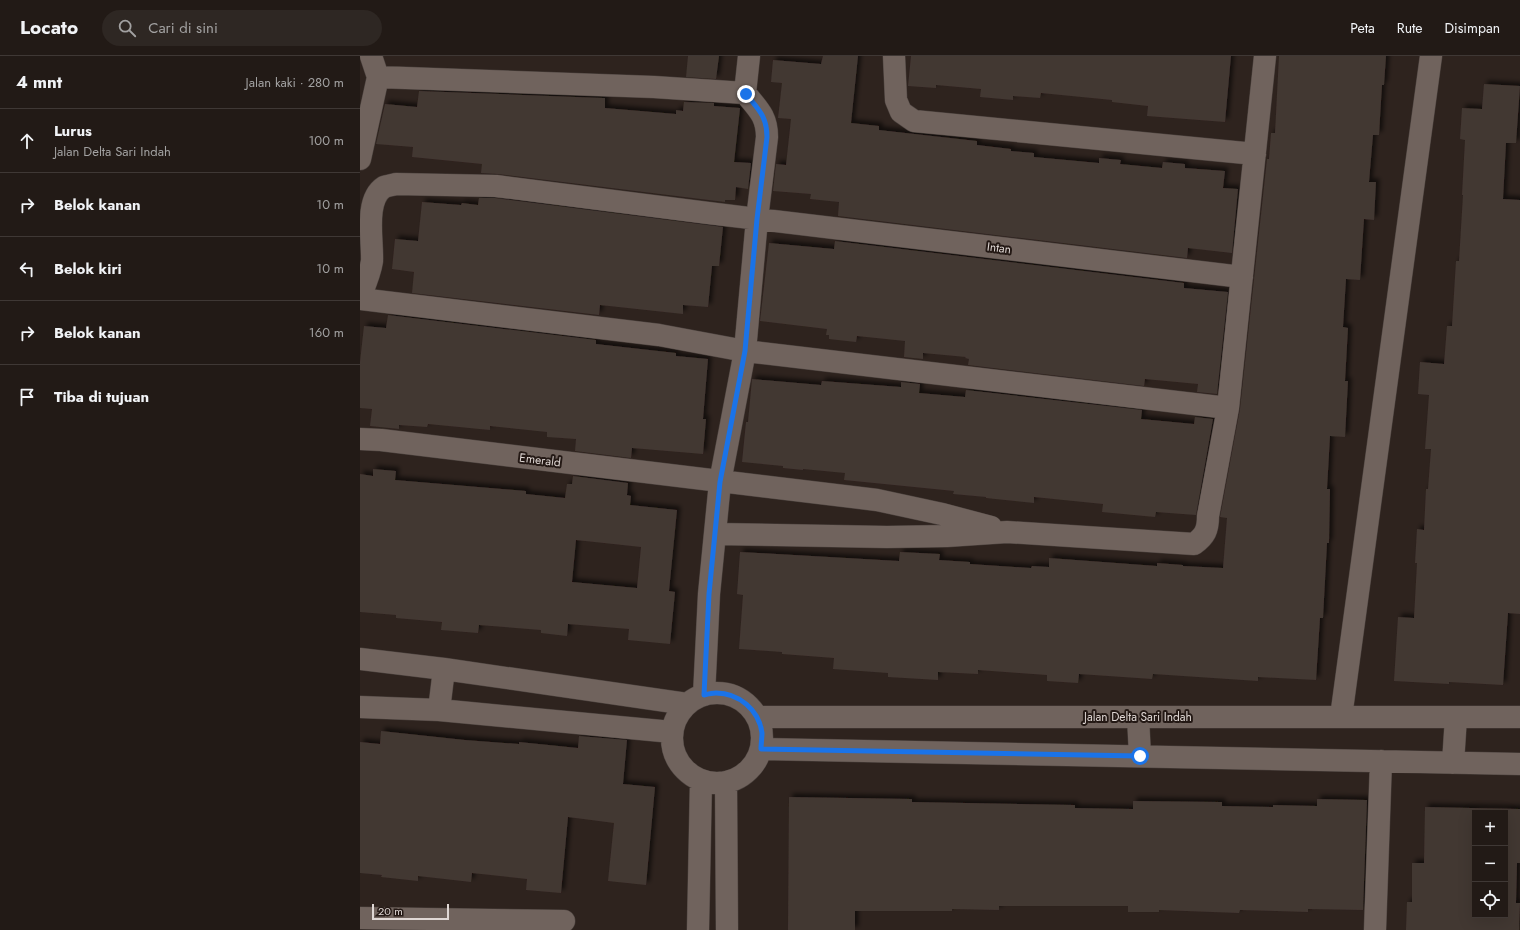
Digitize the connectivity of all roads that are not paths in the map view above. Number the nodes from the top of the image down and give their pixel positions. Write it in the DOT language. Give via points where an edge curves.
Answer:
graph roads {
  1 [pos="371,56"];
  2 [pos="749,56"];
  3 [pos="894,56"];
  4 [pos="1265,56"];
  5 [pos="1431,56"];
  6 [pos="378,77"];
  7 [pos="746,94"];
  8 [pos="1255,154"];
  9 [pos="360,159"];
  10 [pos="757,219"];
  11 [pos="366,261"];
  12 [pos="1242,278"];
  13 [pos="360,298"];
  14 [pos="745,351"];
  15 [pos="1228,408"];
  16 [pos="360,439"];
  17 [pos="720,482"];
  18 [pos="1007,532"];
  19 [pos="715,534"];
  20 [pos="360,659"];
  21 [pos="444,669"];
  22 [pos="696,700"];
  23 [pos="360,707"];
  24 [pos="439,710"];
  25 [pos="757,717"];
  26 [pos="1138,717"];
  27 [pos="1341,717"];
  28 [pos="1456,717"];
  29 [pos="1520,717"];
  30 [pos="672,732"];
  31 [pos="761,749"];
  32 [pos="1140,756"];
  33 [pos="1381,761"];
  34 [pos="1453,763"];
  35 [pos="1520,764"];
  36 [pos="700,780"];
  37 [pos="726,782"];
  38 [pos="360,918"];
  39 [pos="564,921"];
  40 [pos="493,925"];
  41 [pos="698,930"];
  42 [pos="728,930"];
  43 [pos="1375,930"];
  1 -- 6 [label="street"];
  2 -- 7 [label="street"];
  3 -- 8 [label="street" via="896,100 901,112 914,121"];
  4 -- 8 [label="street"];
  5 -- 27 [label="street"];
  6 -- 7 [label="street" via="654,87"];
  6 -- 9 [label="street"];
  7 -- 10 [label="street" via="764,116 767,126"];
  8 -- 12 [label="street"];
  10 -- 11 [label="street, Intan" via="496,186 396,184 384,188 376,197"];
  10 -- 12 [label="street, Intan"];
  10 -- 14 [label="street"];
  11 -- 13 [label="street, Intan" via="369,275"];
  12 -- 15 [label="street"];
  13 -- 14 [label="street" via="659,335"];
  14 -- 15 [label="street"];
  14 -- 17 [label="street"];
  15 -- 18 [label="street" via="1208,528 1203,537 1194,544"];
  16 -- 17 [label="street, Emerald"];
  17 -- 18 [label="street, Emerald" via="877,500"];
  17 -- 19 [label="street"];
  18 -- 19 [label="street" via="887,537"];
  19 -- 22 [label="street"];
  20 -- 21 [label="street"];
  21 -- 22 [label="street"];
  21 -- 24 [label="street"];
  22 -- 25 [label="street" via="716,693 728,695 740,699"];
  22 -- 30 [label="street" via="680,712"];
  23 -- 24 [label="street"];
  24 -- 30 [label="street"];
  25 -- 26 [label="street, Jalan Delta Sari Indah"];
  25 -- 31 [label="street" via="762,732"];
  26 -- 27 [label="street, Jalan Delta Sari Indah"];
  26 -- 32 [label="street"];
  27 -- 28 [label="street, Jalan Delta Sari Indah"];
  28 -- 29 [label="street, Jalan Delta Sari Indah"];
  28 -- 34 [label="street"];
  30 -- 36 [label="street" via="672,747 678,761 687,773"];
  31 -- 32 [label="street"];
  31 -- 37 [label="street" via="749,771"];
  32 -- 33 [label="street"];
  33 -- 34 [label="street"];
  33 -- 43 [label="street"];
  34 -- 35 [label="street"];
  36 -- 37 [label="street"];
  36 -- 41 [label="street"];
  37 -- 42 [label="street"];
  38 -- 40 [label="street"];
  39 -- 40 [label="street"];
}
